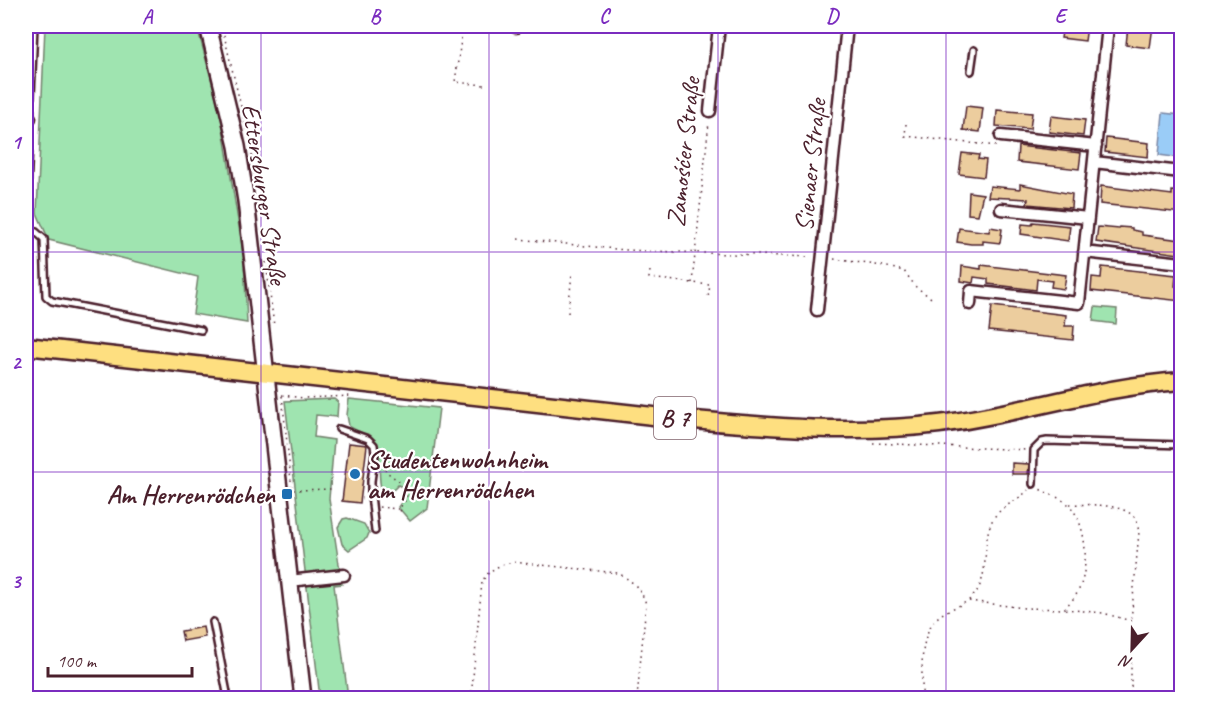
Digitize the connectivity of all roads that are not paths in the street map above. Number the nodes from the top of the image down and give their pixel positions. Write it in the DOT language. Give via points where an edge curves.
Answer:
graph roads {
  1 [pos="34,26"];
  2 [pos="208,26"];
  3 [pos="719,26"];
  4 [pos="847,26"];
  5 [pos="1108,26"];
  6 [pos="974,50"];
  7 [pos="971,71"];
  8 [pos="710,111"];
  9 [pos="28,118"];
  10 [pos="1001,136"];
  11 [pos="1096,146"];
  12 [pos="1094,162"];
  13 [pos="1181,172"];
  14 [pos="1001,208"];
  15 [pos="26,215"];
  16 [pos="1088,218"];
  17 [pos="26,227"];
  18 [pos="1084,252"];
  19 [pos="1182,263"];
  20 [pos="970,304"];
  21 [pos="817,310"];
  22 [pos="201,330"];
  23 [pos="26,346"];
  24 [pos="265,373"];
  25 [pos="1182,381"];
  26 [pos="339,429"];
  27 [pos="1182,445"];
  28 [pos="1033,484"];
  29 [pos="375,531"];
  30 [pos="344,575"];
  31 [pos="289,581"];
  32 [pos="213,622"];
  33 [pos="228,699"];
  34 [pos="303,699"];
  1 -- 9 [label="lane"];
  2 -- 24 [label="street, Ettersburger Straße" via="244,190"];
  3 -- 8 [label="street, Zamośćer Straße"];
  4 -- 21 [label="street, Sienaer Straße"];
  5 -- 11 [label="street"];
  6 -- 7 [label="lane"];
  9 -- 15 [label="lane"];
  10 -- 11 [label="street"];
  11 -- 12 [label="street"];
  12 -- 13 [label="street"];
  12 -- 16 [label="street"];
  14 -- 16 [label="street"];
  16 -- 18 [label="street"];
  17 -- 22 [label="lane" via="44,239 46,296 52,301"];
  18 -- 19 [label="street"];
  18 -- 20 [label="street" via="1079,303 971,291"];
  23 -- 24 [label="main road, B 7"];
  24 -- 25 [label="main road, B 7" via="682,419 838,430 941,424"];
  24 -- 31 [label="street, Ettersburger Straße"];
  26 -- 29 [label="lane" via="374,445 371,481"];
  27 -- 28 [label="lane" via="1042,442 1034,450"];
  30 -- 31 [label="street"];
  31 -- 34 [label="street, Ettersburger Straße"];
  32 -- 33 [label="lane"];
}
